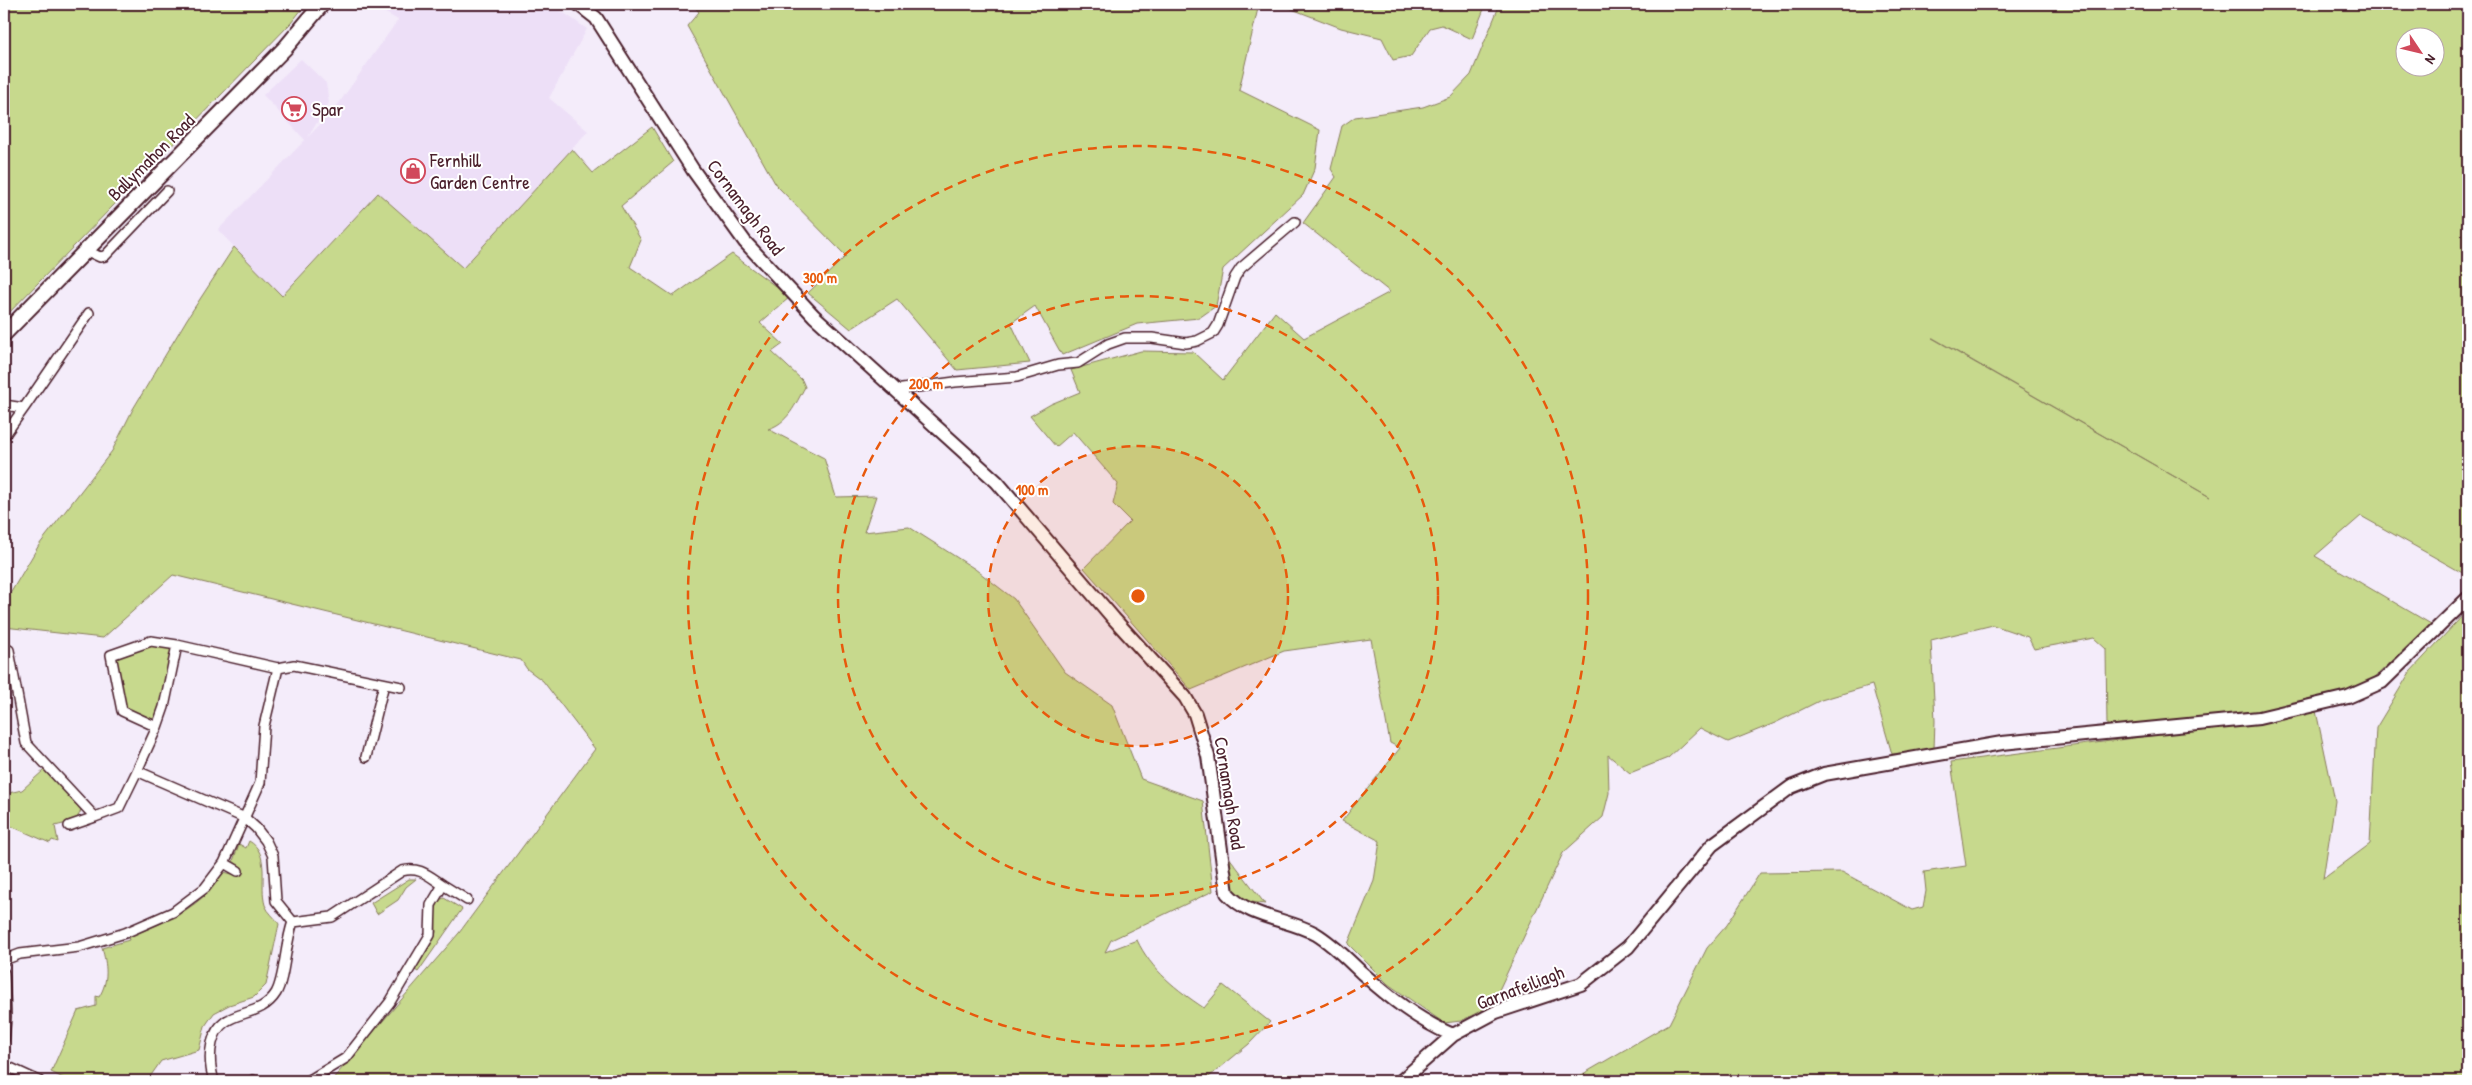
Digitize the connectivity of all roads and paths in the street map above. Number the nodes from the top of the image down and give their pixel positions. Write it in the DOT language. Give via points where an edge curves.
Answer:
graph roads {
  1 [pos="322,4"];
  2 [pos="578,4"];
  3 [pos="167,190"];
  4 [pos="1296,222"];
  5 [pos="86,250"];
  6 [pos="89,313"];
  7 [pos="4,334"];
  8 [pos="895,390"];
  9 [pos="4,405"];
  10 [pos="24,408"];
  11 [pos="4,436"];
  12 [pos="2468,598"];
  13 [pos="177,644"];
  14 [pos="9,650"];
  15 [pos="278,668"];
  16 [pos="8,670"];
  17 [pos="384,684"];
  18 [pos="401,687"];
  19 [pos="157,727"];
  20 [pos="366,757"];
  21 [pos="137,771"];
  22 [pos="95,818"];
  23 [pos="245,818"];
  24 [pos="69,826"];
  25 [pos="224,863"];
  26 [pos="238,871"];
  27 [pos="444,885"];
  28 [pos="467,900"];
  29 [pos="293,922"];
  30 [pos="4,960"];
  31 [pos="4,973"];
  32 [pos="1453,1035"];
  33 [pos="4,1040"];
  34 [pos="4,1064"];
  35 [pos="39,1081"];
  36 [pos="214,1081"];
  37 [pos="308,1081"];
  38 [pos="1401,1081"];
  1 -- 5 [label="main road, Ballymahon Road" via="286,46"];
  2 -- 8 [label="street, Cornamagh Road" via="596,18 693,170 745,242 814,316"];
  3 -- 5 [label="street" via="106,256 100,257"];
  4 -- 8 [label="street" via="1241,268 1218,326 1213,333 1197,341 1125,338 1108,344 1078,363 1058,365 1017,377"];
  5 -- 7 [label="main road, Ballymahon Road"];
  6 -- 10 [label="street"];
  8 -- 32 [label="street, Cornamagh Road" via="997,482 1185,698 1195,714 1208,756 1227,893 1237,904 1313,933 1333,945 1377,986 1432,1026"];
  9 -- 10 [label="street"];
  10 -- 11 [label="street"];
  12 -- 32 [label="street, Garnafeiliagh" via="2382,682 2348,697 2259,718 2002,743 1824,774 1791,787 1712,845 1628,947 1581,984 1496,1012"];
  13 -- 15 [label="street"];
  13 -- 19 [label="street"];
  13 -- 19 [label="street" via="151,641 110,651 122,711"];
  14 -- 16 [label="street"];
  15 -- 17 [label="street" via="294,664"];
  15 -- 23 [label="street" via="264,726 260,782"];
  16 -- 22 [label="street" via="26,743"];
  17 -- 18 [label="street"];
  17 -- 20 [label="street"];
  19 -- 21 [label="street"];
  21 -- 22 [label="street" via="118,808"];
  21 -- 23 [label="street"];
  22 -- 24 [label="street"];
  23 -- 25 [label="street"];
  23 -- 29 [label="street" via="270,849 275,865 275,897"];
  25 -- 26 [label="street"];
  25 -- 30 [label="street" via="197,894 173,912 147,925 94,944 20,954"];
  27 -- 28 [label="street"];
  27 -- 29 [label="street" via="419,870 406,870 332,917"];
  27 -- 37 [label="street" via="431,905 430,935 390,1002 346,1058"];
  29 -- 36 [label="street" via="287,938 280,984 271,1000 258,1009 225,1020 215,1034 210,1060"];
  31 -- 33 [label="street"];
  32 -- 38 [label="street, Garnafeiliagh"];
  34 -- 35 [label="street"];
}
